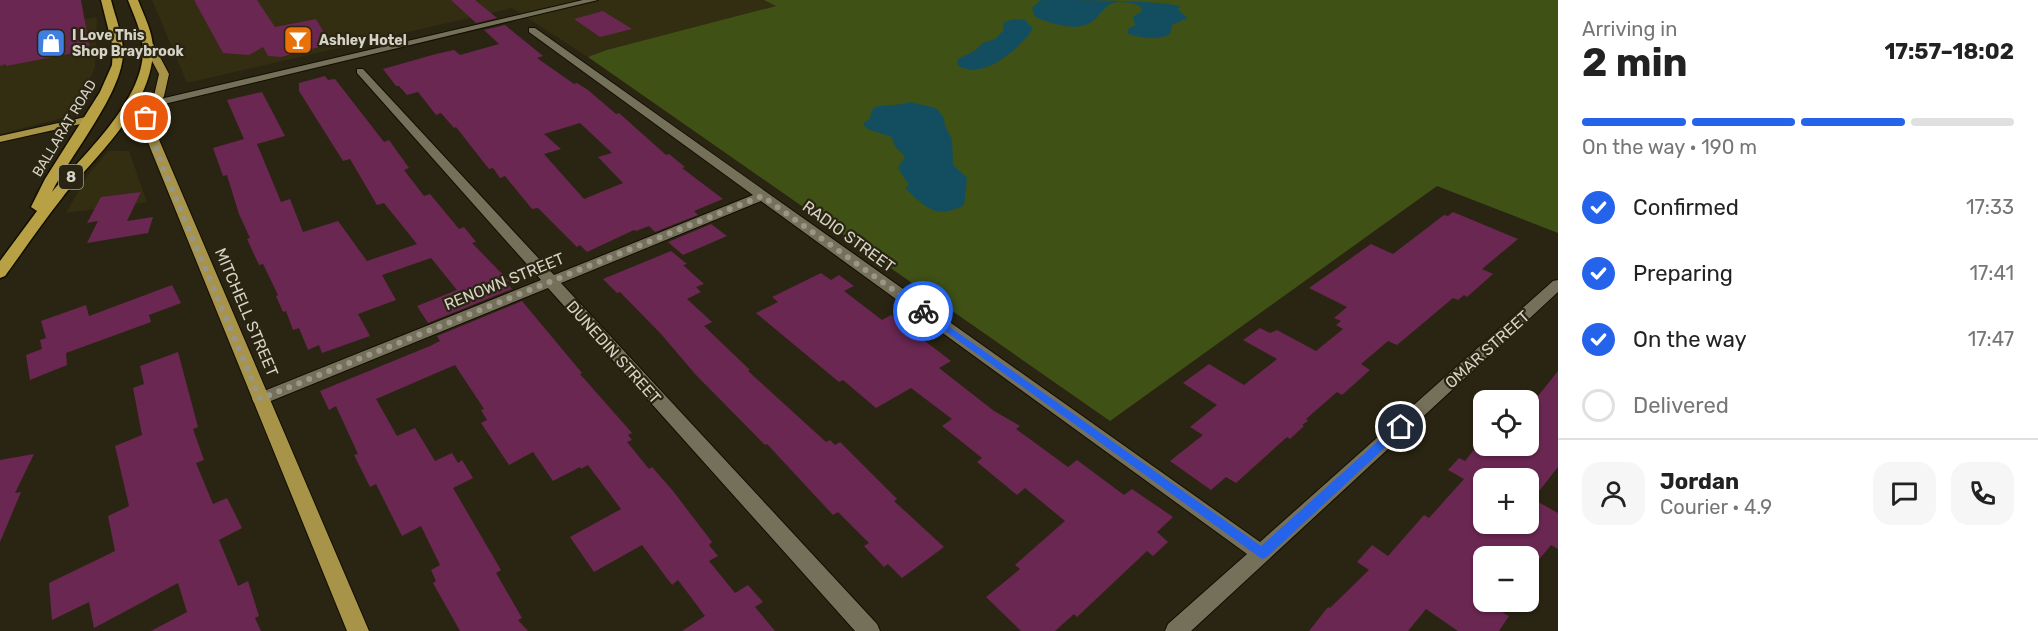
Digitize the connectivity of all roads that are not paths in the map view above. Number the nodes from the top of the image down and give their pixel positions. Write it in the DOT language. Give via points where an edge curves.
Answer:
graph roads {
  1 [pos="106,0"];
  2 [pos="133,0"];
  3 [pos="594,0"];
  4 [pos="532,30"];
  5 [pos="148,44"];
  6 [pos="360,71"];
  7 [pos="274,76"];
  8 [pos="163,82"];
  9 [pos="225,85"];
  10 [pos="152,108"];
  11 [pos="122,116"];
  12 [pos="87,124"];
  13 [pos="0,140"];
  14 [pos="0,147"];
  15 [pos="762,196"];
  16 [pos="25,235"];
  17 [pos="0,273"];
  18 [pos="550,281"];
  19 [pos="1558,284"];
  20 [pos="260,399"];
  21 [pos="1262,554"];
  22 [pos="358,631"];
  23 [pos="868,631"];
  24 [pos="1176,631"];
  1 -- 12 [label="highway, BALLARAT ROAD / 8" via="118,44 118,62"];
  2 -- 5 [label="highway, BALLARAT ROAD / 8"];
  3 -- 7 [label="street"];
  4 -- 15 [label="street, RADIO STREET"];
  5 -- 8 [label="main road" via="164,71"];
  5 -- 11 [label="highway, BALLARAT ROAD / 8" via="142,79"];
  6 -- 18 [label="street, DUNEDIN STREET"];
  7 -- 9 [label="street"];
  7 -- 10 [label="street"];
  8 -- 9 [label="street" via="180,90"];
  8 -- 10 [label="main road, MITCHELL STREET"];
  9 -- 10 [label="street"];
  10 -- 11 [label="main road"];
  10 -- 20 [label="main road, MITCHELL STREET" via="146,122 163,168"];
  11 -- 12 [label="highway"];
  11 -- 16 [label="highway, BALLARAT ROAD / 8"];
  12 -- 13 [label="main road"];
  12 -- 14 [label="main road"];
  12 -- 16 [label="highway, BALLARAT ROAD / 8" via="52,179"];
  15 -- 18 [label="street, RENOWN STREET"];
  15 -- 21 [label="street, RADIO STREET"];
  16 -- 17 [label="highway, BALLARAT ROAD / 8"];
  18 -- 20 [label="street, RENOWN STREET"];
  18 -- 23 [label="street, DUNEDIN STREET"];
  19 -- 21 [label="street, OMAR STREET"];
  20 -- 22 [label="main road, MITCHELL STREET"];
  21 -- 24 [label="street, OMAR STREET"];
}
